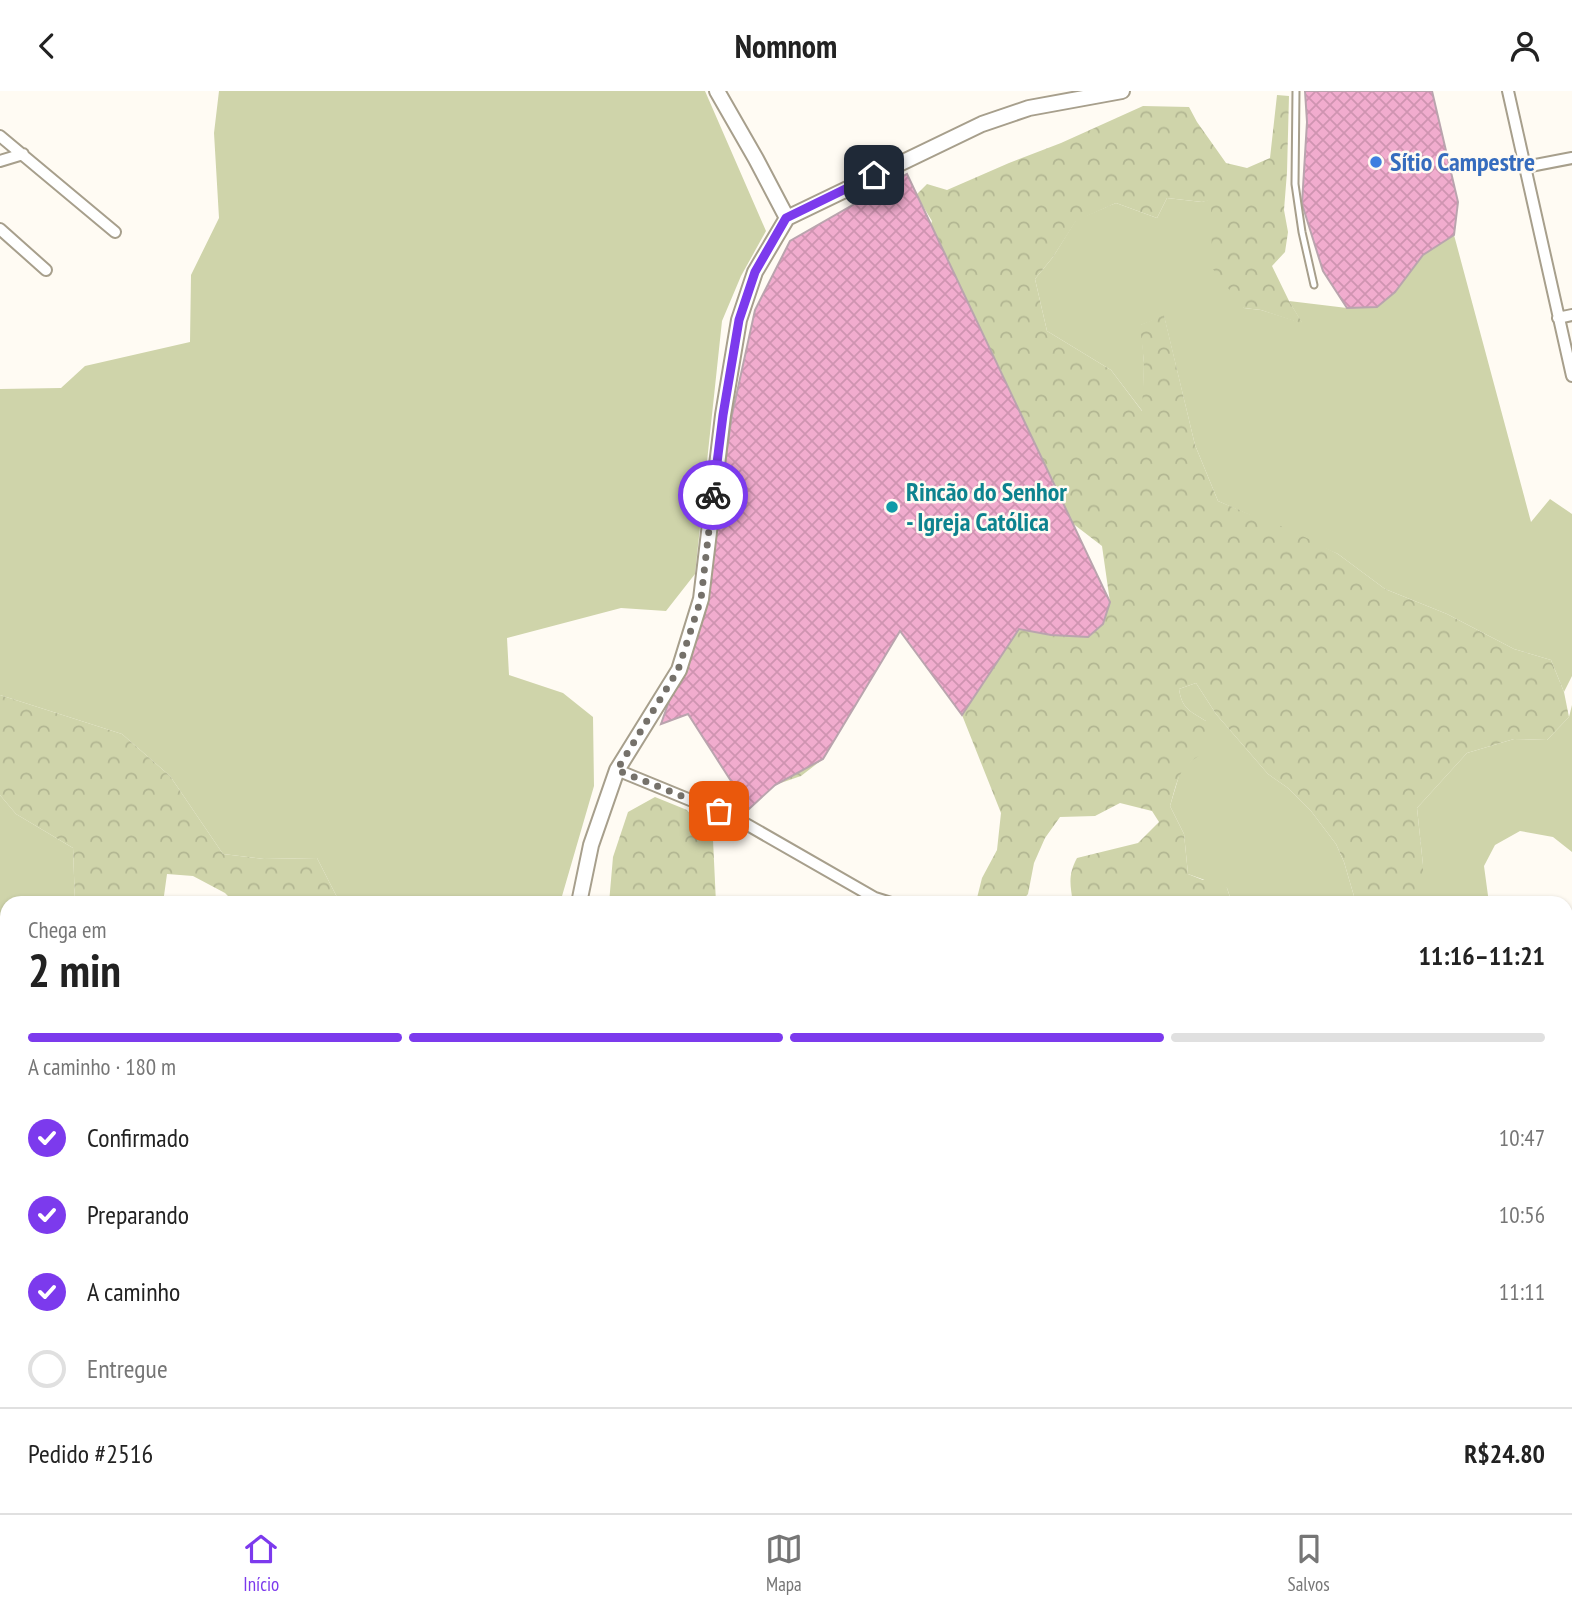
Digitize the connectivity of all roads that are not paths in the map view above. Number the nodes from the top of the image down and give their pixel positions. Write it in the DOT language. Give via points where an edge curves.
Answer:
graph roads {
  1 [pos="717,91"];
  2 [pos="1122,91"];
  3 [pos="1296,91"];
  4 [pos="1508,91"];
  5 [pos="0,136"];
  6 [pos="23,154"];
  7 [pos="1572,158"];
  8 [pos="0,161"];
  9 [pos="1525,167"];
  10 [pos="786,218"];
  11 [pos="0,229"];
  12 [pos="115,232"];
  13 [pos="46,270"];
  14 [pos="1314,285"];
  15 [pos="1572,315"];
  16 [pos="1558,318"];
  17 [pos="1572,376"];
  18 [pos="617,770"];
  19 [pos="580,896"];
  20 [pos="872,896"];
  1 -- 10 [label="street"];
  2 -- 10 [label="street" via="1029,108 982,124"];
  3 -- 14 [label="lane" via="1295,184"];
  4 -- 9 [label="street"];
  5 -- 6 [label="street"];
  6 -- 8 [label="street"];
  6 -- 12 [label="street"];
  7 -- 9 [label="street"];
  9 -- 16 [label="street"];
  10 -- 18 [label="street" via="755,272 739,320 701,599 678,670"];
  11 -- 13 [label="street"];
  15 -- 16 [label="street"];
  16 -- 17 [label="street"];
  18 -- 19 [label="street" via="591,845"];
  18 -- 20 [label="street" via="739,820"];
}
